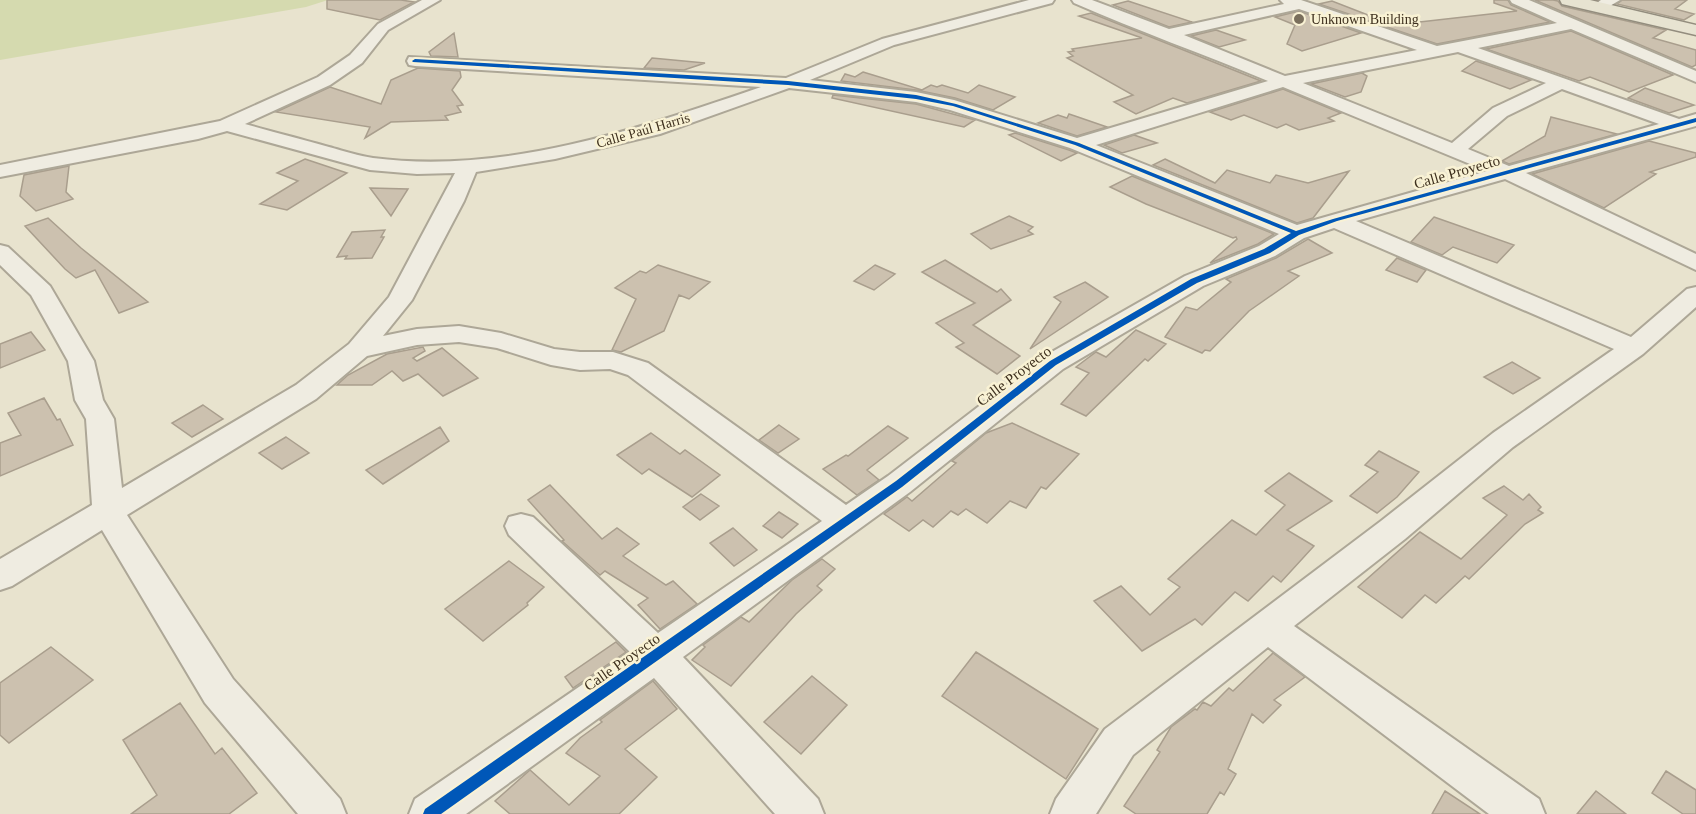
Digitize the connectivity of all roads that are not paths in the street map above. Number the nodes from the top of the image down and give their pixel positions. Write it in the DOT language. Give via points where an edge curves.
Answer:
graph roads {
  1 [pos="433,0"];
  2 [pos="1047,0"];
  3 [pos="1079,0"];
  4 [pos="1517,0"];
  5 [pos="1568,0"];
  6 [pos="1292,2"];
  7 [pos="1606,4"];
  8 [pos="1573,24"];
  9 [pos="1696,30"];
  10 [pos="1168,34"];
  11 [pos="1460,46"];
  12 [pos="1436,51"];
  13 [pos="415,61"];
  14 [pos="1696,78"];
  15 [pos="1285,81"];
  16 [pos="788,83"];
  17 [pos="1561,83"];
  18 [pos="1688,122"];
  19 [pos="227,125"];
  20 [pos="1077,144"];
  21 [pos="1454,150"];
  22 [pos="468,167"];
  23 [pos="0,171"];
  24 [pos="1509,174"];
  25 [pos="1335,220"];
  26 [pos="1296,233"];
  27 [pos="0,252"];
  28 [pos="1696,263"];
  29 [pos="1696,294"];
  30 [pos="1634,348"];
  31 [pos="358,350"];
  32 [pos="108,512"];
  33 [pos="846,522"];
  34 [pos="521,526"];
  35 [pos="0,576"];
  36 [pos="1267,626"];
  37 [pos="658,656"];
  38 [pos="325,814"];
  39 [pos="430,814"];
  40 [pos="803,814"];
  41 [pos="1071,814"];
  42 [pos="1524,814"];
  1 -- 19 [label="street" via="383,27 356,58 324,81"];
  2 -- 16 [label="street, Calle Paúl Harris" via="888,42"];
  3 -- 10 [label="street"];
  4 -- 8 [label="street"];
  5 -- 7 [label="main road"];
  6 -- 10 [label="street"];
  6 -- 12 [label="street"];
  7 -- 9 [label="main road"];
  8 -- 11 [label="street"];
  8 -- 14 [label="street"];
  10 -- 15 [label="street"];
  11 -- 12 [label="street"];
  11 -- 17 [label="street"];
  12 -- 15 [label="street"];
  13 -- 16 [label="street"];
  15 -- 20 [label="street"];
  15 -- 21 [label="street"];
  16 -- 20 [label="street" via="925,99"];
  16 -- 22 [label="street, Calle Paúl Harris" via="653,130 555,153"];
  17 -- 18 [label="street"];
  17 -- 21 [label="street" via="1500,112"];
  18 -- 24 [label="street, Calle Proyecto"];
  19 -- 22 [label="street, Calle Paúl Harris" via="370,164"];
  19 -- 23 [label="street"];
  20 -- 26 [label="street"];
  21 -- 24 [label="street"];
  22 -- 31 [label="street" via="400,300"];
  24 -- 25 [label="street, Calle Proyecto"];
  24 -- 28 [label="street"];
  25 -- 26 [label="street, Calle Proyecto"];
  25 -- 30 [label="street"];
  26 -- 33 [label="street, Calle Proyecto" via="1267,251 1194,281 1053,363"];
  27 -- 32 [label="street" via="41,291 81,361 89,400 100,419"];
  29 -- 30 [label="street"];
  30 -- 36 [label="street" via="1503,440"];
  31 -- 32 [label="street" via="306,392"];
  31 -- 33 [label="street" via="417,337 459,334 501,341 551,357 613,360 638,369"];
  32 -- 35 [label="street"];
  32 -- 38 [label="street" via="219,691"];
  33 -- 37 [label="street, Calle Proyecto"];
  34 -- 37 [label="street"];
  36 -- 41 [label="street" via="1119,742"];
  36 -- 42 [label="street"];
  37 -- 39 [label="street, Calle Proyecto"];
  37 -- 40 [label="street"];
}
